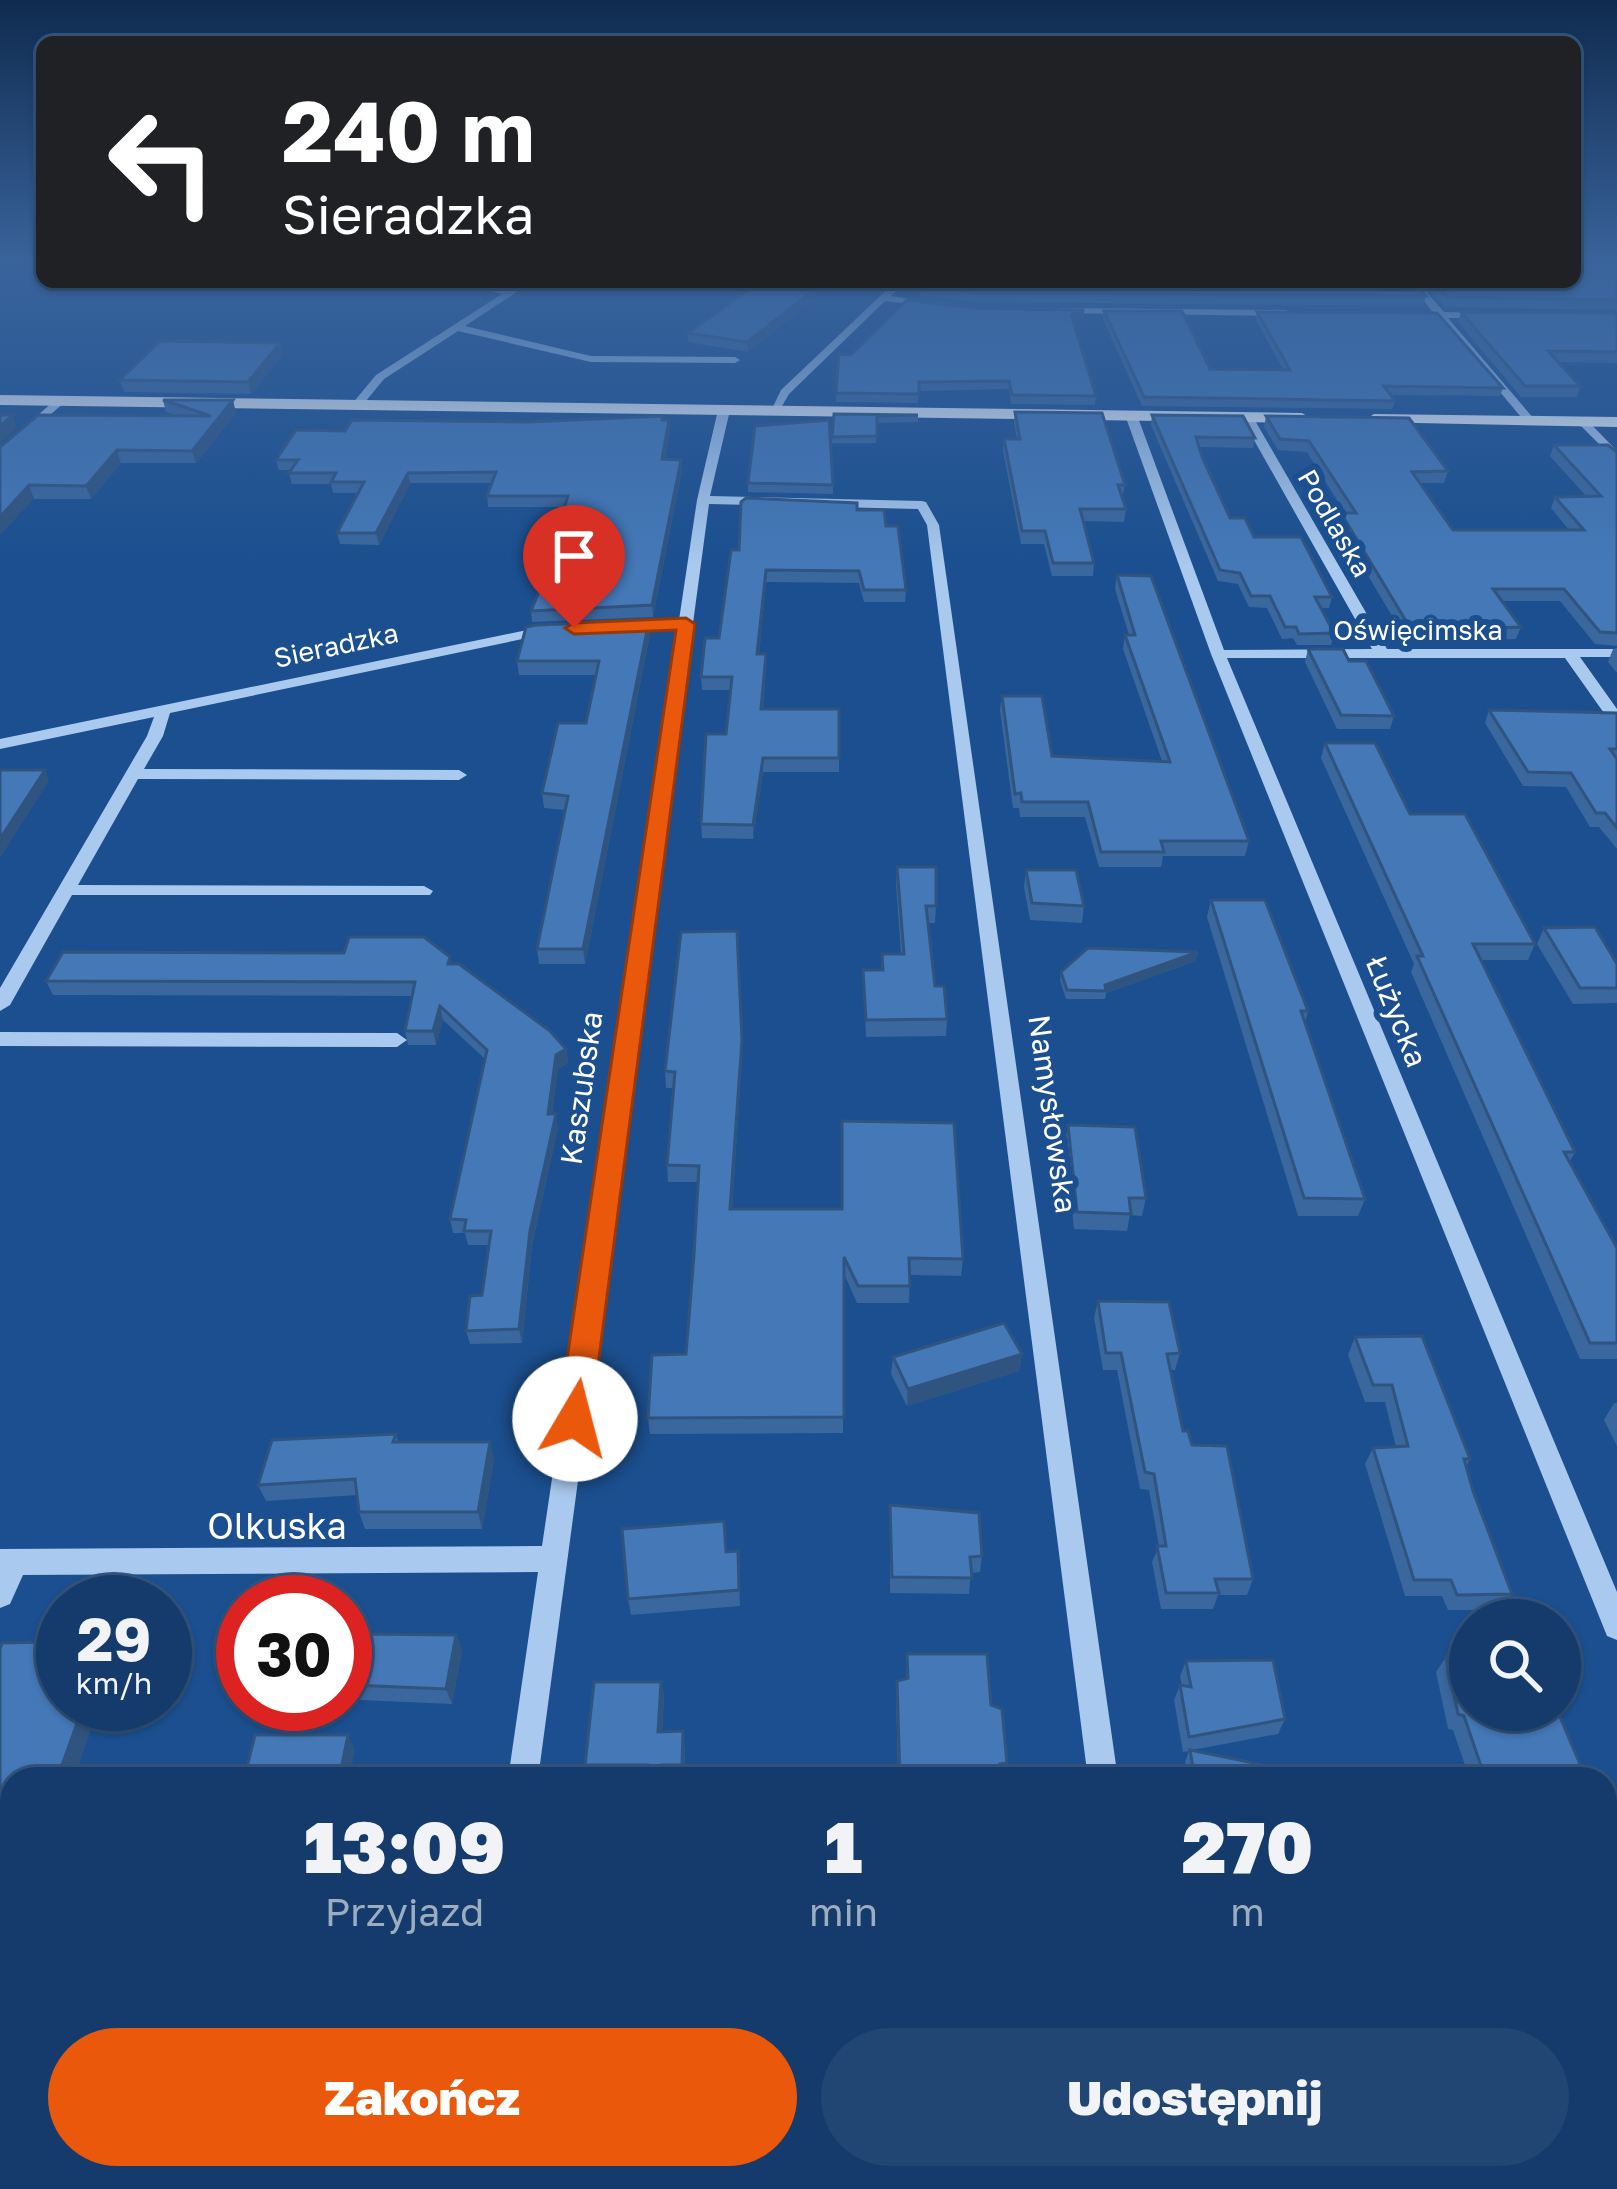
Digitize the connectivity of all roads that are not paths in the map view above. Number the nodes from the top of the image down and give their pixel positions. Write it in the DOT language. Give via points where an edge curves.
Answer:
graph roads {
  1 [pos="405,360"];
  2 [pos="818,360"];
  3 [pos="1479,360"];
  4 [pos="0,400"];
  5 [pos="60,401"];
  6 [pos="356,406"];
  7 [pos="724,410"];
  8 [pos="773,411"];
  9 [pos="1131,416"];
  10 [pos="1247,417"];
  11 [pos="1318,418"];
  12 [pos="1365,419"];
  13 [pos="1530,421"];
  14 [pos="1582,422"];
  15 [pos="1617,422"];
  16 [pos="0,455"];
  17 [pos="1617,458"];
  18 [pos="703,500"];
  19 [pos="686,624"];
  20 [pos="601,627"];
  21 [pos="580,628"];
  22 [pos="1569,653"];
  23 [pos="1617,653"];
  24 [pos="1218,654"];
  25 [pos="1382,654"];
  26 [pos="164,709"];
  27 [pos="1617,720"];
  28 [pos="0,744"];
  29 [pos="133,774"];
  30 [pos="459,775"];
  31 [pos="64,890"];
  32 [pos="424,892"];
  33 [pos="0,1005"];
  34 [pos="0,1039"];
  35 [pos="397,1040"];
  36 [pos="555,1559"];
  37 [pos="7,1562"];
  38 [pos="0,1595"];
  39 [pos="1617,1627"];
  40 [pos="525,1767"];
  41 [pos="1101,1767"];
  1 -- 6 [label="street"];
  2 -- 8 [label="street"];
  3 -- 13 [label="street"];
  4 -- 5 [label="main road"];
  5 -- 6 [label="main road"];
  5 -- 16 [label="street"];
  6 -- 7 [label="main road"];
  7 -- 8 [label="main road"];
  7 -- 18 [label="street, Kaszubska"];
  8 -- 9 [label="main road"];
  9 -- 10 [label="main road"];
  9 -- 24 [label="street, Łużycka"];
  10 -- 11 [label="main road"];
  10 -- 25 [label="street, Podlaska"];
  12 -- 13 [label="main road"];
  13 -- 14 [label="main road"];
  14 -- 15 [label="main road"];
  14 -- 17 [label="street"];
  18 -- 19 [label="street, Kaszubska"];
  18 -- 41 [label="street, Namysłowska" via="922,505 934,525"];
  19 -- 20 [label="street"];
  19 -- 36 [label="street, Kaszubska"];
  21 -- 26 [label="street, Sieradzka" via="537,630"];
  22 -- 23 [label="street, Oświęcimska"];
  22 -- 25 [label="street, Oświęcimska"];
  22 -- 27 [label="street"];
  24 -- 25 [label="street, Oświęcimska"];
  24 -- 39 [label="street, Łużycka"];
  26 -- 28 [label="street, Sieradzka"];
  26 -- 29 [label="street"];
  29 -- 30 [label="street"];
  29 -- 31 [label="street"];
  31 -- 32 [label="street"];
  31 -- 33 [label="street"];
  34 -- 35 [label="street"];
  36 -- 37 [label="street, Olkuska"];
  36 -- 40 [label="street, Kaszubska"];
  37 -- 38 [label="street"];
}
